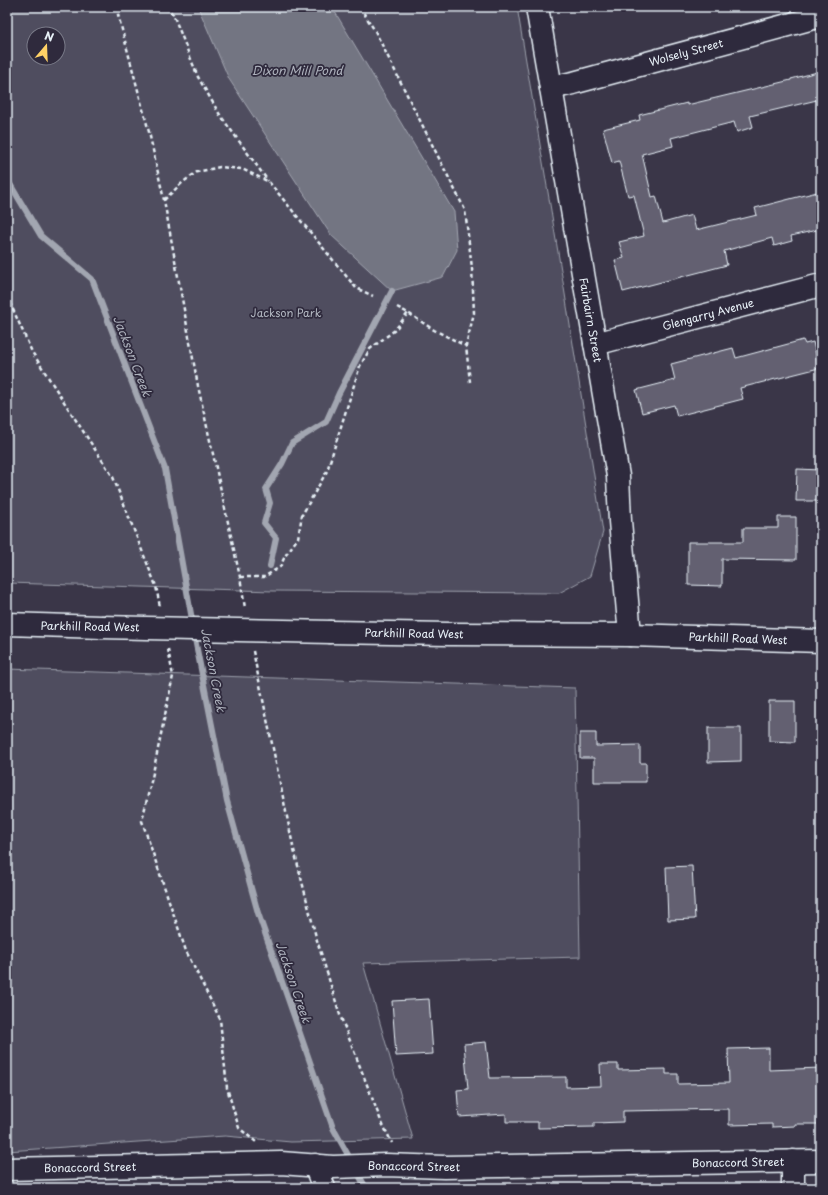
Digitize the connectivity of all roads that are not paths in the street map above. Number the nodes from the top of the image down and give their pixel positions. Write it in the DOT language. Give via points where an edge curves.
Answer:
graph roads {
  1 [pos="538,7"];
  2 [pos="821,16"];
  3 [pos="551,88"];
  4 [pos="821,285"];
  5 [pos="595,344"];
  6 [pos="7,624"];
  7 [pos="630,634"];
  8 [pos="821,641"];
  9 [pos="821,1160"];
  10 [pos="793,1161"];
  11 [pos="324,1166"];
  12 [pos="7,1169"];
  13 [pos="324,1188"];
  14 [pos="793,1188"];
  1 -- 3 [label="main road, Fairbairn Street"];
  2 -- 3 [label="main road, Wolsely Street"];
  3 -- 5 [label="main road, Fairbairn Street"];
  4 -- 5 [label="main road, Glengarry Avenue"];
  5 -- 7 [label="main road, Fairbairn Street" via="618,476"];
  6 -- 7 [label="main road, Parkhill Road West, bridge" via="331,632"];
  7 -- 8 [label="main road, Parkhill Road West"];
  9 -- 10 [label="main road, Bonaccord Street"];
  10 -- 11 [label="main road, Bonaccord Street" via="444,1167"];
  10 -- 14 [label="main road"];
  11 -- 12 [label="main road, Bonaccord Street" via="281,1163"];
  11 -- 13 [label="main road"];
}
